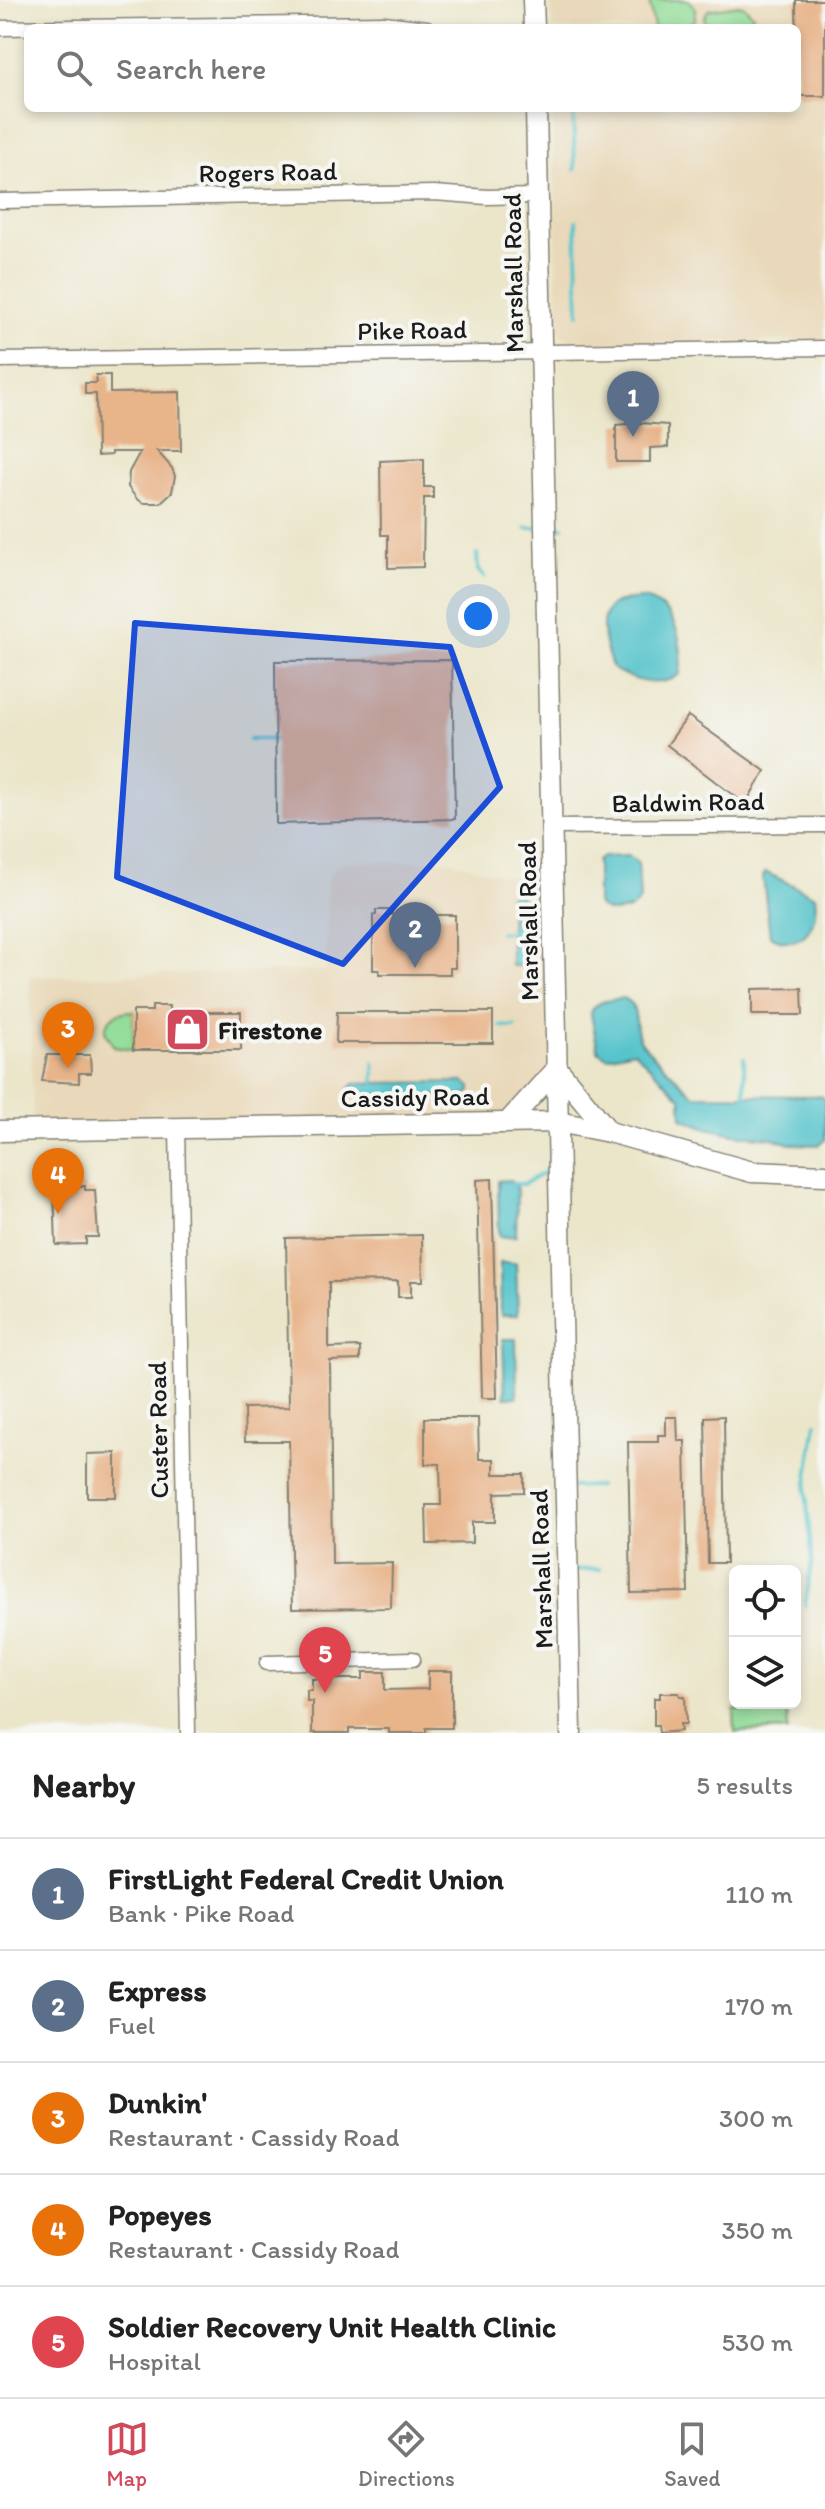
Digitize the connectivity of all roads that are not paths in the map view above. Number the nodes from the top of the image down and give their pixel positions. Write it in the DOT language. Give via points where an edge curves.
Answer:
graph roads {
  1 [pos="533,0"];
  2 [pos="307,24"];
  3 [pos="393,24"];
  4 [pos="534,24"];
  5 [pos="0,28"];
  6 [pos="24,28"];
  7 [pos="536,112"];
  8 [pos="538,196"];
  9 [pos="0,201"];
  10 [pos="825,348"];
  11 [pos="541,353"];
  12 [pos="0,360"];
  13 [pos="825,825"];
  14 [pos="551,827"];
  15 [pos="557,1068"];
  16 [pos="508,1122"];
  17 [pos="558,1122"];
  18 [pos="177,1127"];
  19 [pos="0,1131"];
  20 [pos="609,1132"];
  21 [pos="825,1175"];
  22 [pos="413,1659"];
  23 [pos="267,1663"];
  24 [pos="188,1733"];
  25 [pos="571,1733"];
  1 -- 4 [label="street"];
  2 -- 3 [label="street"];
  5 -- 6 [label="street"];
  7 -- 8 [label="street, Marshall Road"];
  8 -- 9 [label="street, Rogers Road"];
  8 -- 11 [label="street, Marshall Road"];
  10 -- 11 [label="street, Pike Road"];
  11 -- 12 [label="street, Pike Road"];
  11 -- 14 [label="street, Marshall Road"];
  13 -- 14 [label="street, Baldwin Road"];
  14 -- 15 [label="street, Marshall Road"];
  15 -- 16 [label="street"];
  15 -- 17 [label="street, Marshall Road"];
  15 -- 20 [label="street"];
  16 -- 17 [label="street, Cassidy Road"];
  16 -- 18 [label="street, Cassidy Road"];
  17 -- 20 [label="street, Cassidy Road"];
  17 -- 25 [label="street, Marshall Road"];
  18 -- 19 [label="street, Cassidy Road"];
  18 -- 24 [label="street, Custer Road"];
  20 -- 21 [label="street, Cassidy Road" via="752,1172"];
  22 -- 23 [label="street"];
}
